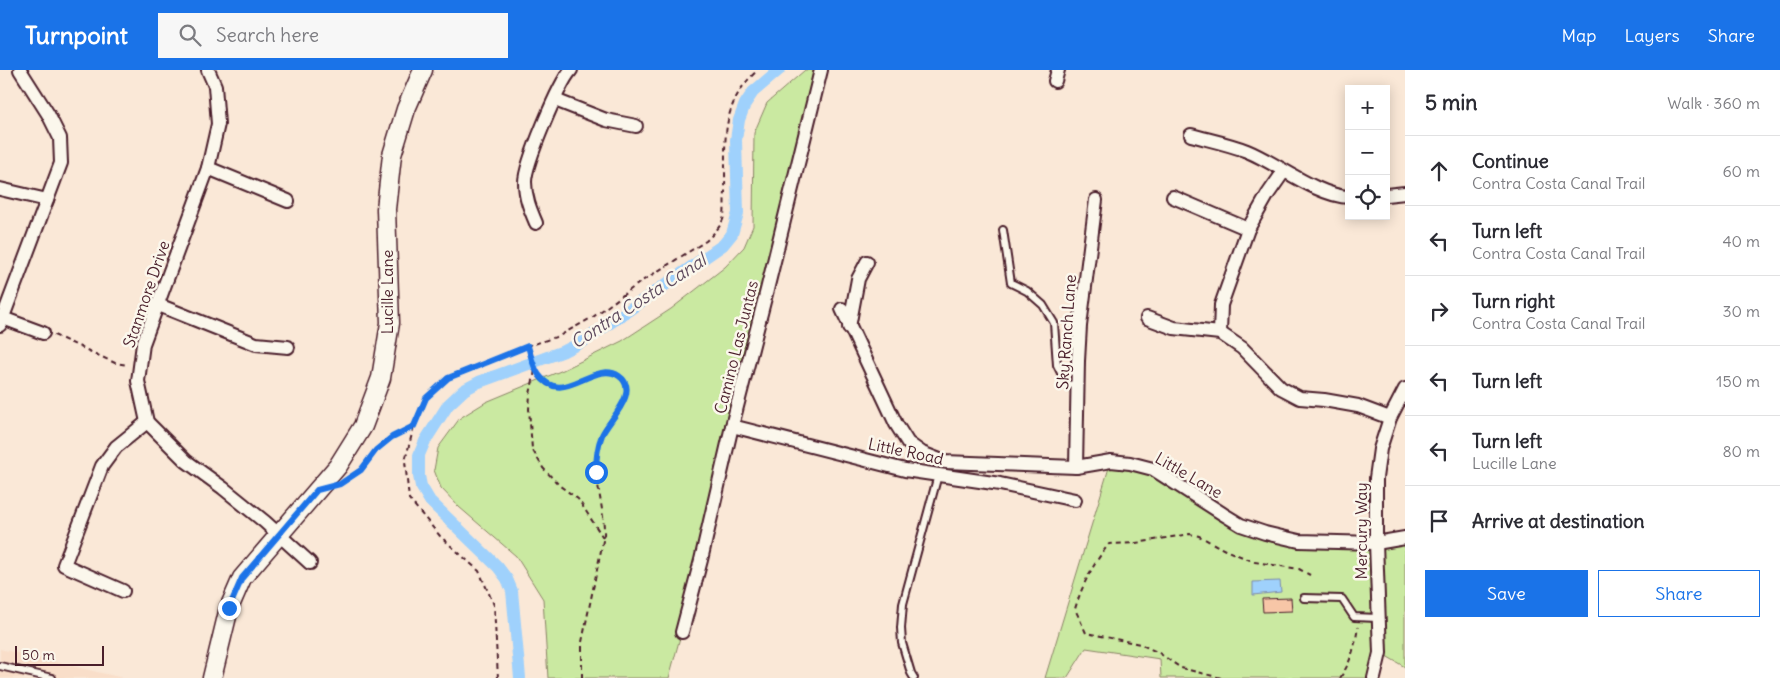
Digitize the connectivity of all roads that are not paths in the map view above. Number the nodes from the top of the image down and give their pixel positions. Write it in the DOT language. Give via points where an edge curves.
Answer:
graph roads {
  1 [pos="20,70"];
  2 [pos="208,70"];
  3 [pos="423,70"];
  4 [pos="571,70"];
  5 [pos="821,70"];
  6 [pos="554,100"];
  7 [pos="636,126"];
  8 [pos="1191,135"];
  9 [pos="208,168"];
  10 [pos="1284,171"];
  11 [pos="0,189"];
  12 [pos="1405,192"];
  13 [pos="1390,194"];
  14 [pos="1173,197"];
  15 [pos="1345,197"];
  16 [pos="47,200"];
  17 [pos="1096,200"];
  18 [pos="288,201"];
  19 [pos="536,223"];
  20 [pos="1248,229"];
  21 [pos="1003,230"];
  22 [pos="867,262"];
  23 [pos="156,304"];
  24 [pos="842,310"];
  25 [pos="1147,318"];
  26 [pos="1,320"];
  27 [pos="849,327"];
  28 [pos="43,333"];
  29 [pos="1220,333"];
  30 [pos="288,347"];
  31 [pos="1078,384"];
  32 [pos="1405,389"];
  33 [pos="1390,418"];
  34 [pos="147,422"];
  35 [pos="732,426"];
  36 [pos="1076,467"];
  37 [pos="938,475"];
  38 [pos="1074,500"];
  39 [pos="278,535"];
  40 [pos="1405,538"];
  41 [pos="1376,544"];
  42 [pos="310,563"];
  43 [pos="123,591"];
  44 [pos="1304,598"];
  45 [pos="1378,618"];
  46 [pos="682,632"];
  47 [pos="0,666"];
  48 [pos="52,678"];
  49 [pos="212,678"];
  50 [pos="914,678"];
  51 [pos="1374,678"];
  1 -- 16 [label="street" via="60,138 61,164"];
  2 -- 9 [label="street, Stanmore Drive" via="215,86 218,124"];
  3 -- 39 [label="street, Lucille Lane" via="406,109 392,155 386,209 390,323 381,378 363,426 338,466"];
  4 -- 6 [label="street"];
  5 -- 35 [label="street, Camino Las Juntas"];
  6 -- 7 [label="street" via="606,120"];
  6 -- 19 [label="street" via="530,158 525,180 527,200"];
  8 -- 10 [label="street" via="1248,151"];
  9 -- 18 [label="street"];
  9 -- 23 [label="street, Stanmore Drive"];
  10 -- 15 [label="street" via="1337,197"];
  10 -- 20 [label="street"];
  11 -- 16 [label="street"];
  12 -- 13 [label="street"];
  14 -- 20 [label="street"];
  16 -- 26 [label="street"];
  17 -- 31 [label="street, Sky Ranch Lane" via="1080,326"];
  20 -- 29 [label="street" via="1221,305"];
  21 -- 31 [label="lane" via="1011,283 1028,290 1044,305 1054,323 1057,365 1067,385"];
  22 -- 27 [label="street" via="858,279"];
  23 -- 30 [label="street" via="256,344"];
  23 -- 34 [label="street, Stanmore Drive" via="143,344 138,380"];
  24 -- 27 [label="street"];
  25 -- 29 [label="street" via="1174,328"];
  26 -- 28 [label="street"];
  27 -- 36 [label="street, Little Lane" via="896,424 908,443 922,453 945,462"];
  29 -- 33 [label="street" via="1242,348 1281,388 1300,398 1358,406"];
  31 -- 36 [label="street, Sky Ranch Lane"];
  32 -- 33 [label="street, Mercury Way"];
  33 -- 41 [label="street, Mercury Way" via="1380,449 1376,478"];
  34 -- 39 [label="street" via="186,461"];
  34 -- 43 [label="street" via="116,447 102,466 64,565"];
  35 -- 37 [label="street, Little Road" via="905,470"];
  35 -- 46 [label="street, Camino Las Juntas"];
  36 -- 41 [label="street, Little Lane" via="1111,461 1153,469 1235,521 1265,534 1298,541"];
  37 -- 38 [label="street, Little Road"];
  37 -- 50 [label="lane" via="903,604 902,643"];
  39 -- 42 [label="street"];
  39 -- 49 [label="street, Lucille Lane" via="242,578 229,608"];
  40 -- 41 [label="street, Little Lane"];
  41 -- 45 [label="street, Mercury Way"];
  44 -- 45 [label="lane" via="1342,600 1354,617"];
  45 -- 51 [label="street, Mercury Way" via="1380,653"];
  47 -- 48 [label="lane"];
}
